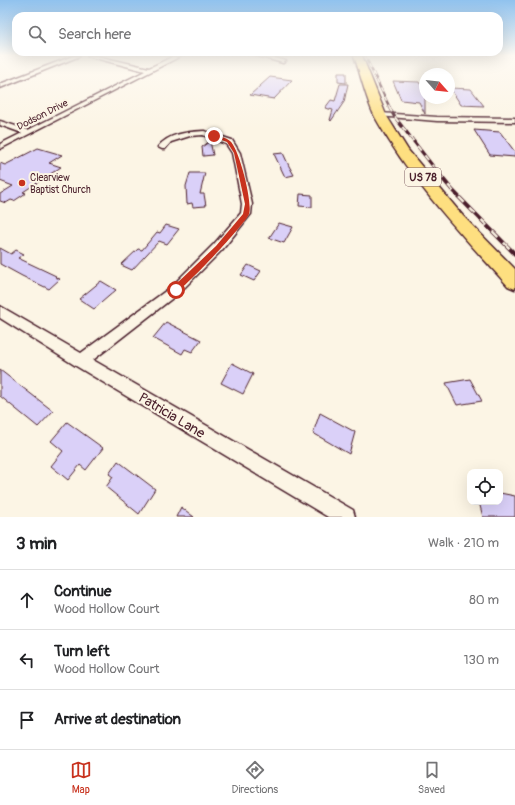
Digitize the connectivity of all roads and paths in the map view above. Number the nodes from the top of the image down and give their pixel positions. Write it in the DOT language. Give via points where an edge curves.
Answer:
graph roads {
  1 [pos="14,80"];
  2 [pos="129,80"];
  3 [pos="367,80"];
  4 [pos="1,85"];
  5 [pos="380,115"];
  6 [pos="515,120"];
  7 [pos="0,123"];
  8 [pos="28,132"];
  9 [pos="0,147"];
  10 [pos="162,147"];
  11 [pos="515,281"];
  12 [pos="0,311"];
  13 [pos="80,361"];
  14 [pos="346,517"];
  1 -- 4 [label="street"];
  2 -- 8 [label="street, Dodson Drive"];
  3 -- 5 [label="main road, US 78"];
  5 -- 6 [label="street"];
  5 -- 11 [label="main road, US 78" via="403,152 457,220"];
  7 -- 8 [label="street"];
  8 -- 9 [label="street, Dodson Drive"];
  10 -- 13 [label="street" via="168,140 190,134 204,133 229,142 236,153 247,204 246,214 176,290"];
  12 -- 13 [label="street, Patricia Lane"];
  13 -- 14 [label="street, Patricia Lane"];
}
